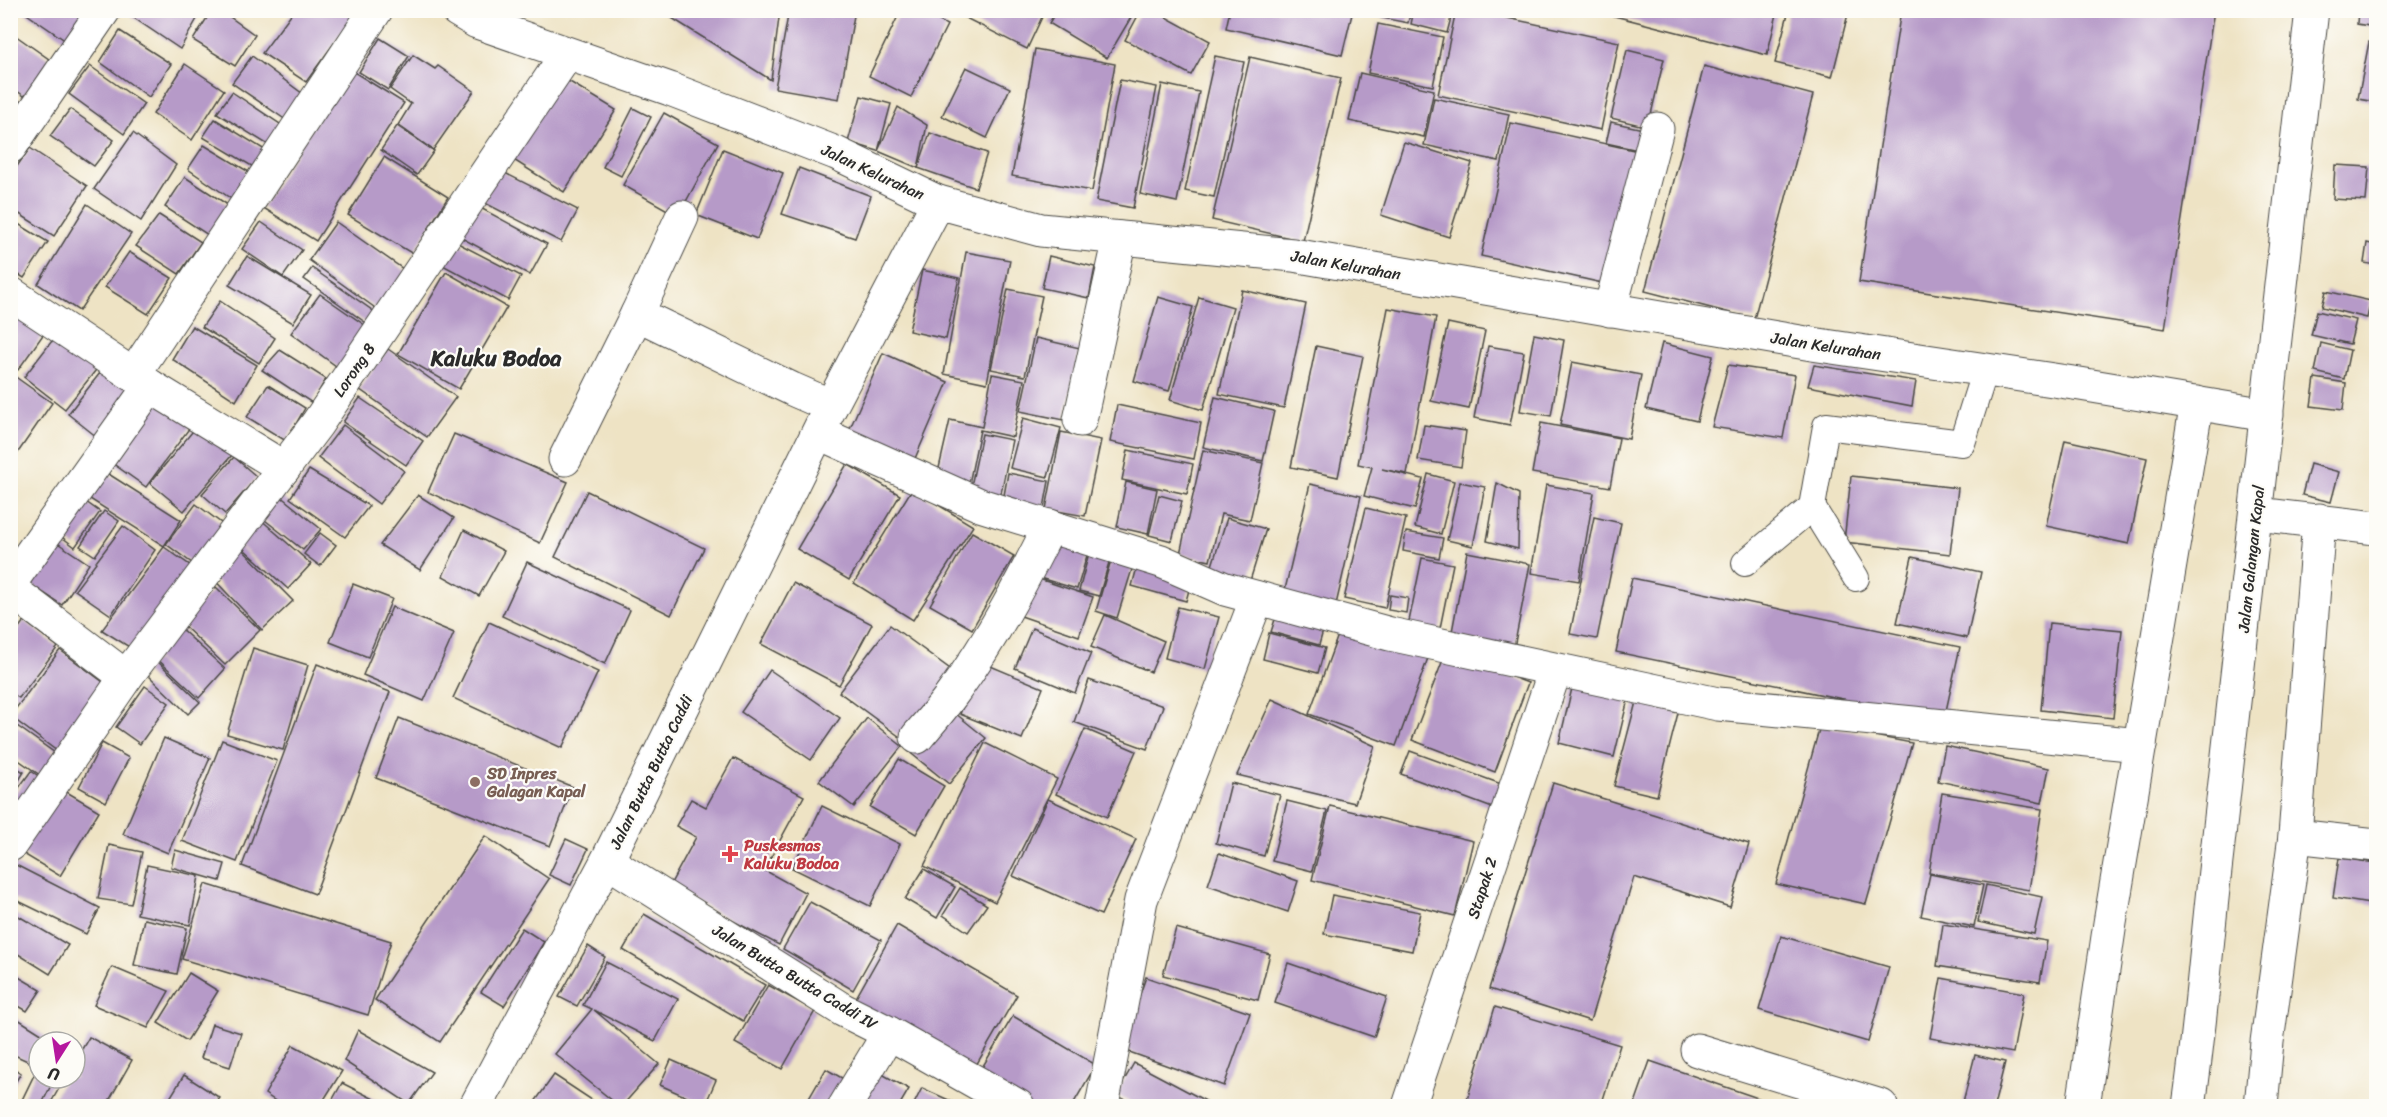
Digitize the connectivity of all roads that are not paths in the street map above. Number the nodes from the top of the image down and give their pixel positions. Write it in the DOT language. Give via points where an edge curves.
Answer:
graph roads {
  1 [pos="104,10"];
  2 [pos="376,10"];
  3 [pos="457,10"];
  4 [pos="2312,10"];
  5 [pos="567,54"];
  6 [pos="1658,129"];
  7 [pos="10,147"];
  8 [pos="938,202"];
  9 [pos="682,216"];
  10 [pos="1120,238"];
  11 [pos="10,293"];
  12 [pos="1610,310"];
  13 [pos="637,314"];
  14 [pos="1985,370"];
  15 [pos="142,380"];
  16 [pos="2197,403"];
  17 [pos="2267,415"];
  18 [pos="825,420"];
  19 [pos="1080,420"];
  20 [pos="565,459"];
  21 [pos="284,468"];
  22 [pos="1812,507"];
  23 [pos="2257,514"];
  24 [pos="2319,520"];
  25 [pos="1050,526"];
  26 [pos="2376,528"];
  27 [pos="1745,562"];
  28 [pos="1856,578"];
  29 [pos="10,583"];
  30 [pos="10,589"];
  31 [pos="1257,598"];
  32 [pos="1555,670"];
  33 [pos="126,677"];
  34 [pos="918,737"];
  35 [pos="2140,745"];
  36 [pos="2295,836"];
  37 [pos="10,845"];
  38 [pos="2376,845"];
  39 [pos="606,861"];
  40 [pos="889,1033"];
  41 [pos="1697,1050"];
  42 [pos="476,1107"];
  43 [pos="845,1107"];
  44 [pos="1018,1107"];
  45 [pos="1102,1107"];
  46 [pos="1409,1107"];
  47 [pos="1881,1107"];
  48 [pos="2083,1107"];
  49 [pos="2189,1107"];
  50 [pos="2261,1107"];
  1 -- 7 [label="street"];
  2 -- 15 [label="street"];
  3 -- 5 [label="street, Jalan Kelurahan" via="477,22"];
  4 -- 17 [label="street, Jalan Galangan Kapal"];
  5 -- 8 [label="street, Jalan Kelurahan" via="836,153"];
  5 -- 21 [label="street, Lorong 8"];
  6 -- 12 [label="street"];
  8 -- 10 [label="street, Jalan Kelurahan" via="1041,230"];
  8 -- 18 [label="street, Jalan Butta Butta Caddi"];
  9 -- 13 [label="street"];
  10 -- 12 [label="street, Jalan Kelurahan" via="1293,255"];
  10 -- 19 [label="street"];
  11 -- 15 [label="street"];
  12 -- 14 [label="street, Jalan Kelurahan"];
  13 -- 18 [label="street" via="792,389"];
  13 -- 20 [label="street"];
  14 -- 16 [label="street, Jalan Kelurahan"];
  14 -- 22 [label="lane" via="1962,443 1826,426"];
  15 -- 21 [label="street"];
  15 -- 29 [label="street"];
  16 -- 17 [label="street, Jalan Kelurahan"];
  16 -- 35 [label="street"];
  17 -- 23 [label="street, Jalan Galangan Kapal"];
  18 -- 25 [label="street" via="980,505"];
  18 -- 39 [label="street, Jalan Butta Butta Caddi"];
  21 -- 33 [label="street, Lorong 8"];
  22 -- 27 [label="lane"];
  22 -- 28 [label="lane"];
  23 -- 24 [label="street"];
  23 -- 49 [label="street, Jalan Galangan Kapal"];
  24 -- 26 [label="street"];
  24 -- 36 [label="street"];
  25 -- 31 [label="street" via="1178,567 1225,589"];
  25 -- 34 [label="street" via="981,652"];
  30 -- 33 [label="street"];
  31 -- 32 [label="street" via="1390,634"];
  31 -- 45 [label="street" via="1141,900"];
  32 -- 35 [label="street" via="1718,704"];
  32 -- 46 [label="street, Stapak 2"];
  33 -- 37 [label="street, Lorong 8"];
  35 -- 48 [label="street"];
  36 -- 38 [label="street"];
  36 -- 50 [label="street"];
  39 -- 40 [label="street, Jalan Butta Butta Caddi IV" via="843,1010"];
  39 -- 42 [label="street, Jalan Butta Butta Caddi"];
  40 -- 43 [label="street"];
  40 -- 44 [label="street, Jalan Butta Butta Caddi IV"];
  41 -- 47 [label="street"];
}
